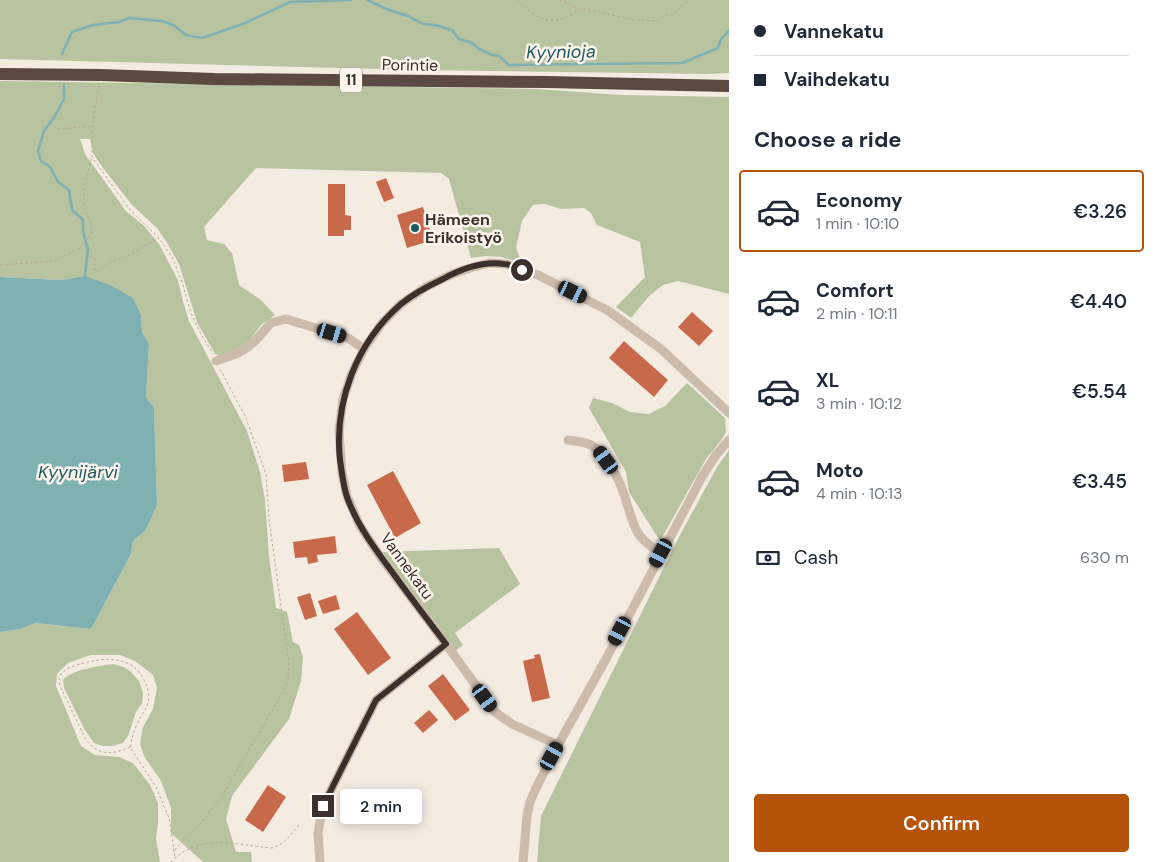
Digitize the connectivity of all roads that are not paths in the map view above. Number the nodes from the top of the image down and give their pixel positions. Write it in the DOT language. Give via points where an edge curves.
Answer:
graph roads {
  1 [pos="0,74"];
  2 [pos="729,78"];
  3 [pos="701,86"];
  4 [pos="729,86"];
  5 [pos="364,349"];
  6 [pos="216,361"];
  7 [pos="729,412"];
  8 [pos="568,440"];
  9 [pos="729,440"];
  10 [pos="661,553"];
  11 [pos="446,644"];
  12 [pos="558,745"];
  13 [pos="320,862"];
  14 [pos="522,862"];
  1 -- 3 [label="highway, Porintie / 11"];
  2 -- 3 [label="highway"];
  3 -- 4 [label="highway, Porintie / 11"];
  5 -- 6 [label="street" via="348,338 286,319 271,323 248,347"];
  5 -- 7 [label="street, Vannekatu" via="382,323 426,287 470,268 488,263 506,264 538,275 607,310 661,349"];
  5 -- 11 [label="street, Vannekatu" via="343,399 339,430 347,496 360,526 379,555"];
  8 -- 10 [label="street" via="590,445 600,452 623,491 640,536"];
  9 -- 10 [label="street" via="703,475"];
  10 -- 12 [label="street"];
  11 -- 12 [label="street, Vannekatu" via="495,712 512,724"];
  11 -- 13 [label="street" via="376,700 323,806 318,833"];
  12 -- 14 [label="street" via="530,802"];
}
